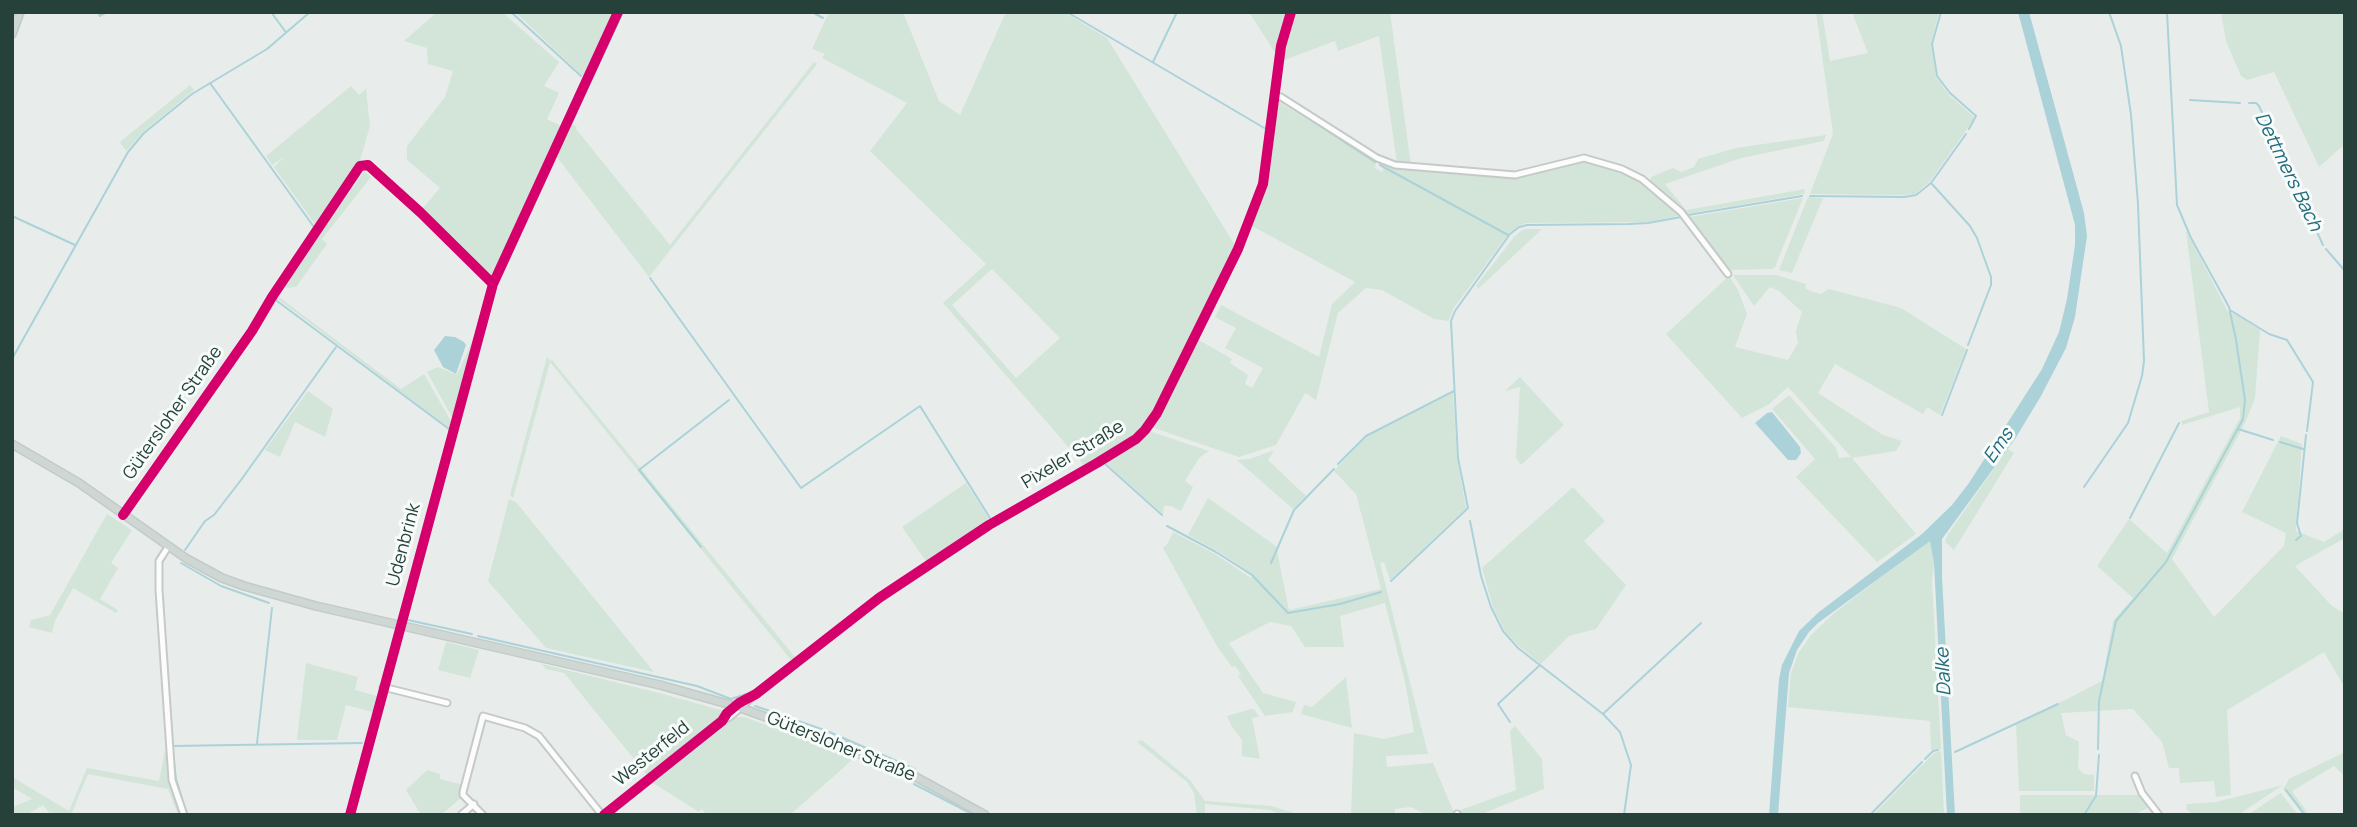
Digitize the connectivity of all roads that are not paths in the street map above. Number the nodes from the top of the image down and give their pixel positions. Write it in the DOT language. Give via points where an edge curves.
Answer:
graph roads {
  1 [pos="20,12"];
  2 [pos="618,12"];
  3 [pos="1291,12"];
  4 [pos="12,34"];
  5 [pos="1276,96"];
  6 [pos="1728,274"];
  7 [pos="493,284"];
  8 [pos="12,444"];
  9 [pos="123,515"];
  10 [pos="168,547"];
  11 [pos="401,624"];
  12 [pos="383,687"];
  13 [pos="447,703"];
  14 [pos="738,707"];
  15 [pos="2135,776"];
  16 [pos="474,804"];
  17 [pos="184,815"];
  18 [pos="350,815"];
  19 [pos="461,815"];
  20 [pos="484,815"];
  21 [pos="603,815"];
  22 [pos="985,815"];
  23 [pos="2158,815"];
  1 -- 4 [label="main road"];
  2 -- 7 [label="street, Udenbrink"];
  3 -- 5 [label="street, Pixeler Straße" via="1281,46"];
  5 -- 6 [label="street" via="1395,166 1515,175 1584,159 1622,169 1681,212"];
  5 -- 14 [label="street, Pixeler Straße" via="1265,177 1250,222 1145,430 911,576"];
  7 -- 9 [label="street, Gütersloher Straße" via="420,212 368,166 360,166"];
  7 -- 11 [label="street, Udenbrink"];
  8 -- 9 [label="main road, Gütersloher Straße"];
  9 -- 10 [label="main road, Gütersloher Straße"];
  10 -- 11 [label="main road, Gütersloher Straße" via="244,586"];
  10 -- 17 [label="street" via="159,561 159,590 172,780"];
  11 -- 12 [label="street, Udenbrink"];
  11 -- 14 [label="main road, Gütersloher Straße"];
  12 -- 13 [label="street"];
  12 -- 18 [label="street, Udenbrink"];
  14 -- 21 [label="street, Westerfeld"];
  14 -- 22 [label="main road, Gütersloher Straße" via="853,748"];
  15 -- 23 [label="street"];
  16 -- 19 [label="street"];
  16 -- 20 [label="street"];
  16 -- 21 [label="street" via="463,792 483,716 539,736"];
}
